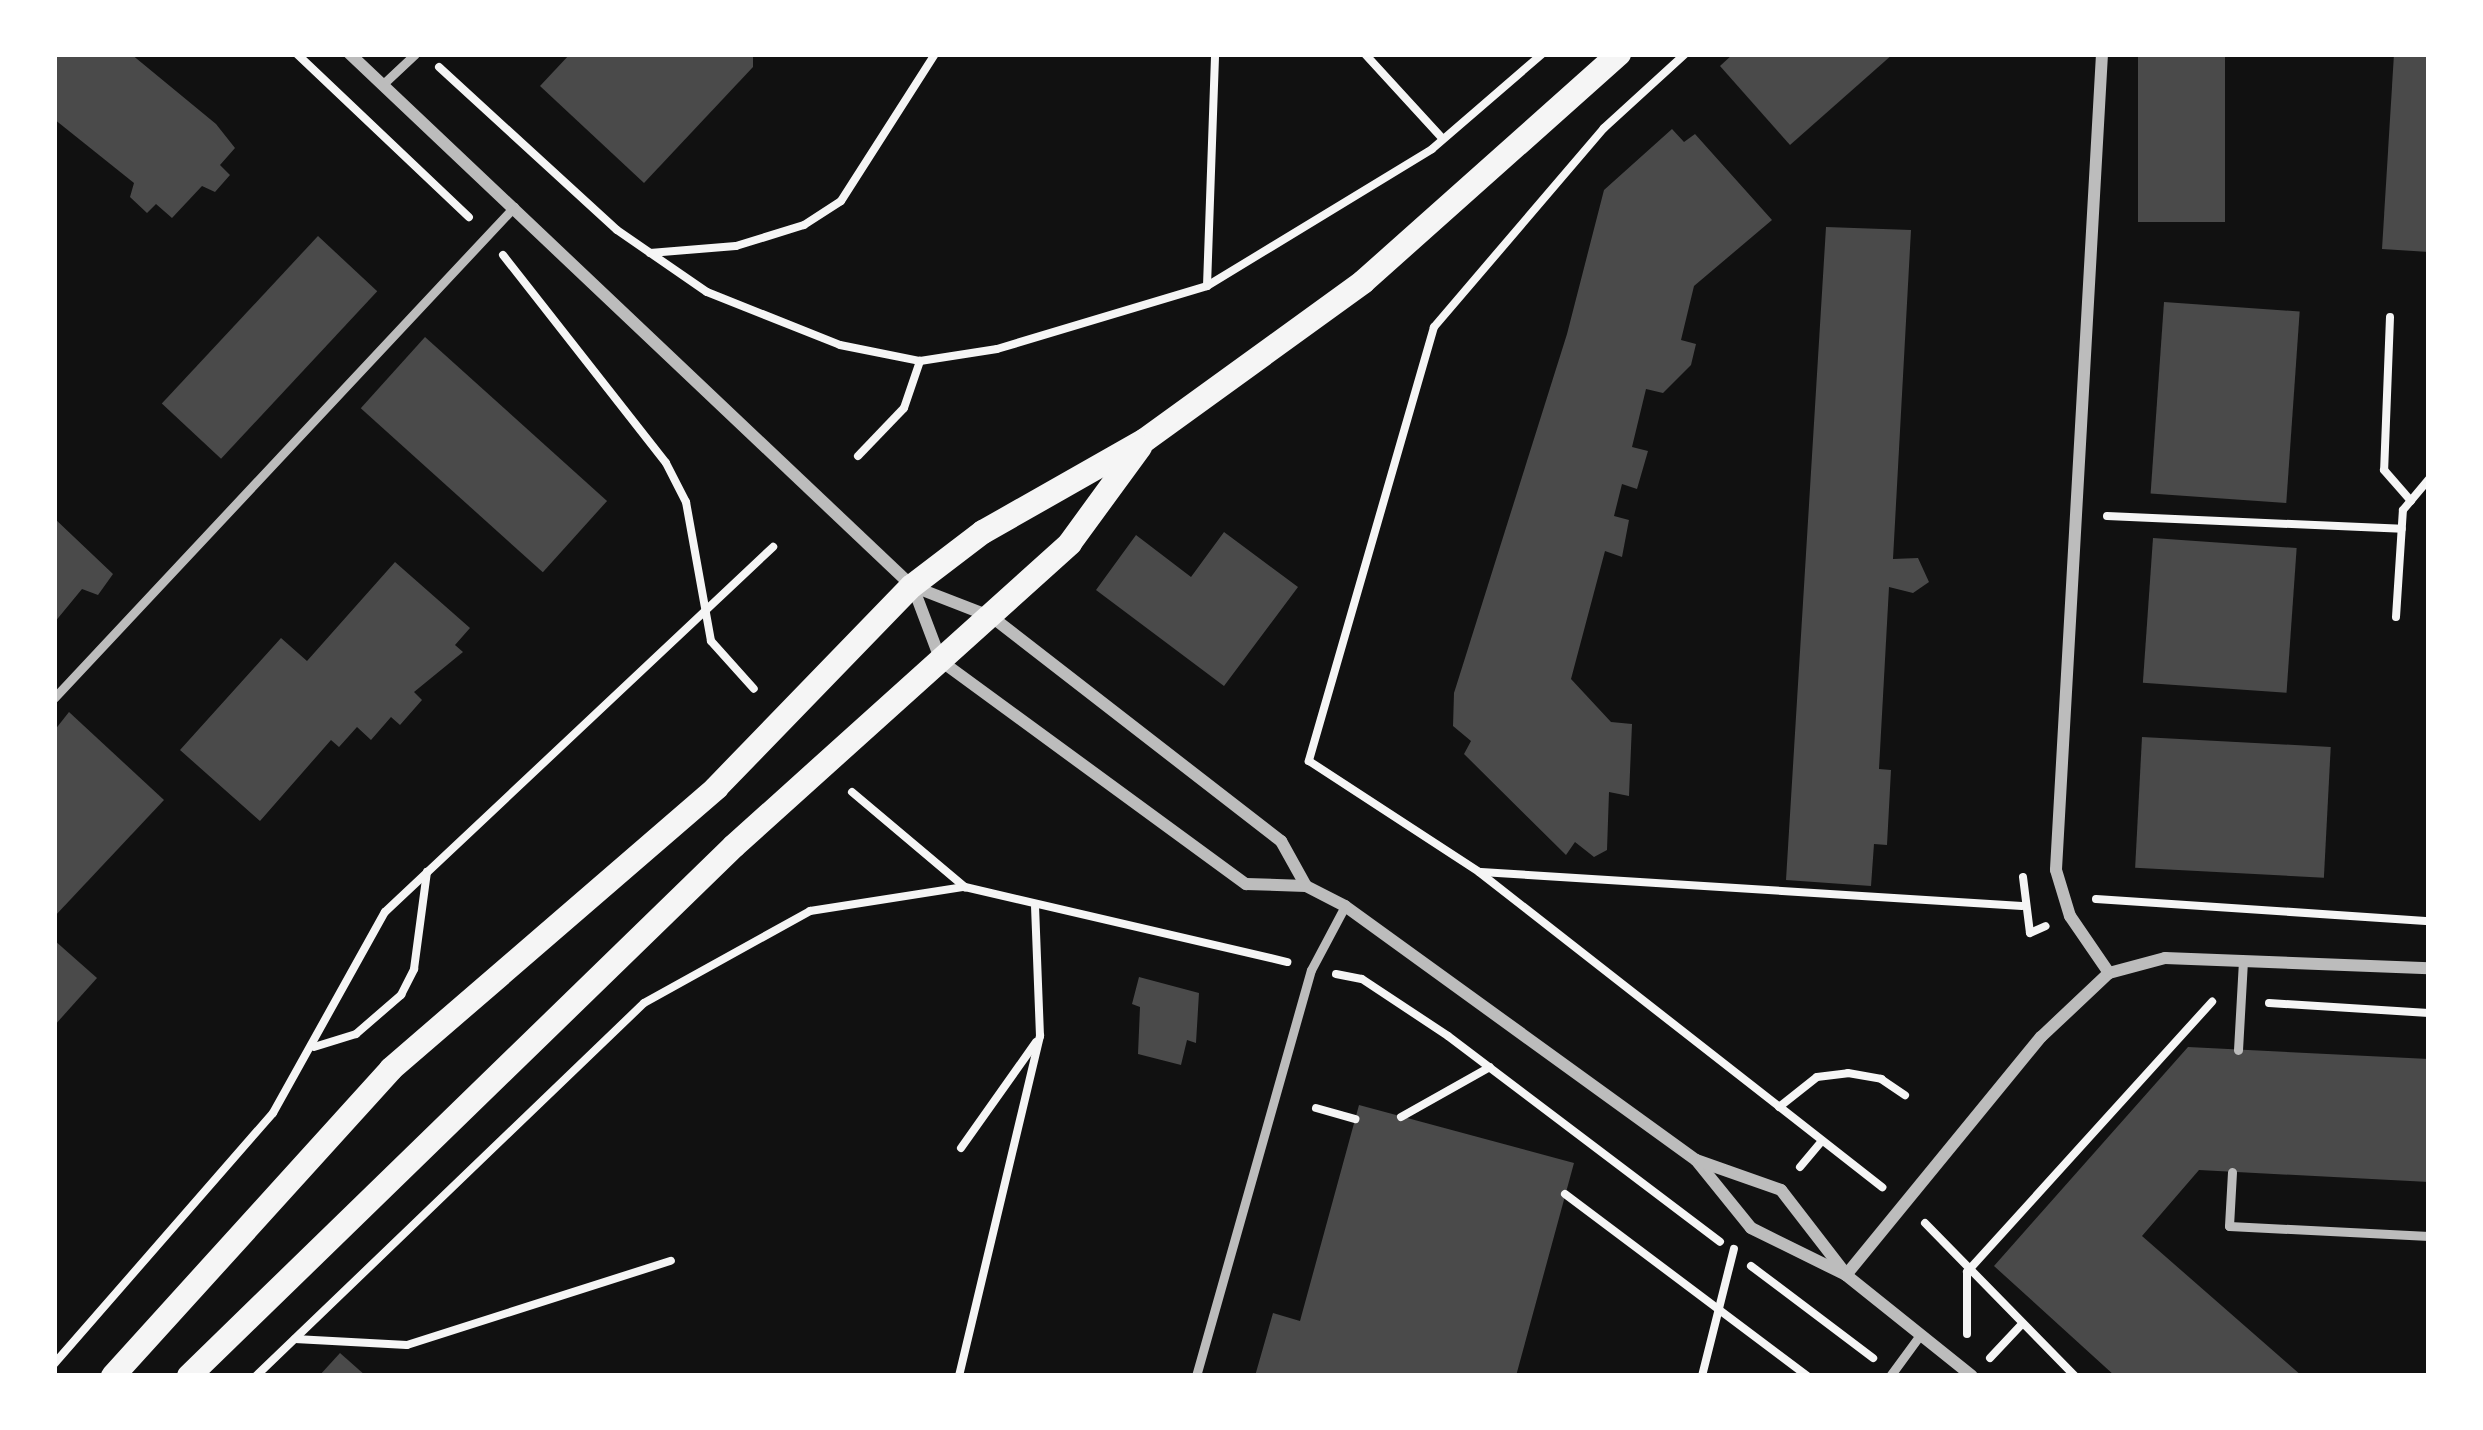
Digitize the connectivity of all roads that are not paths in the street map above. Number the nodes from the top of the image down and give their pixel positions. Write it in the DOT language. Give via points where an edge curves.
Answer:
graph roads {
  1 [pos="350,54"];
  2 [pos="415,54"];
  3 [pos="1619,54"];
  4 [pos="2102,54"];
  5 [pos="382,85"];
  6 [pos="514,207"];
  7 [pos="1145,440"];
  8 [pos="912,586"];
  9 [pos="992,617"];
  10 [pos="941,661"];
  11 [pos="54,698"];
  12 [pos="1306,886"];
  13 [pos="1345,906"];
  14 [pos="2243,960"];
  15 [pos="2429,968"];
  16 [pos="2109,973"];
  17 [pos="2239,1050"];
  18 [pos="1696,1160"];
  19 [pos="2232,1172"];
  20 [pos="2429,1236"];
  21 [pos="1846,1275"];
  22 [pos="1920,1335"];
  23 [pos="1890,1374"];
  24 [pos="1969,1374"];
  25 [pos="113,1376"];
  26 [pos="189,1376"];
  27 [pos="1196,1376"];
  1 -- 5 [label="street"];
  2 -- 5 [label="lane"];
  3 -- 7 [label="main road" via="1363,282"];
  4 -- 16 [label="street" via="2056,870 2070,916"];
  5 -- 6 [label="street"];
  6 -- 8 [label="street"];
  6 -- 11 [label="lane"];
  7 -- 8 [label="main road" via="983,532"];
  7 -- 9 [label="main road" via="1070,543"];
  8 -- 9 [label="street"];
  8 -- 10 [label="street"];
  8 -- 25 [label="main road" via="716,788 391,1070"];
  9 -- 10 [label="main road"];
  9 -- 12 [label="street" via="1281,841"];
  10 -- 12 [label="street" via="1246,884"];
  10 -- 26 [label="main road" via="734,846"];
  12 -- 13 [label="street"];
  13 -- 18 [label="street"];
  13 -- 27 [label="lane" via="1311,970"];
  14 -- 15 [label="street"];
  14 -- 16 [label="street" via="2165,958"];
  14 -- 17 [label="lane"];
  16 -- 21 [label="street" via="2011,1071"];
  18 -- 21 [label="street" via="1751,1228"];
  18 -- 21 [label="street" via="1781,1190"];
  19 -- 20 [label="lane" via="2229,1226"];
  21 -- 22 [label="street"];
  22 -- 23 [label="lane"];
  22 -- 24 [label="street"];
}
